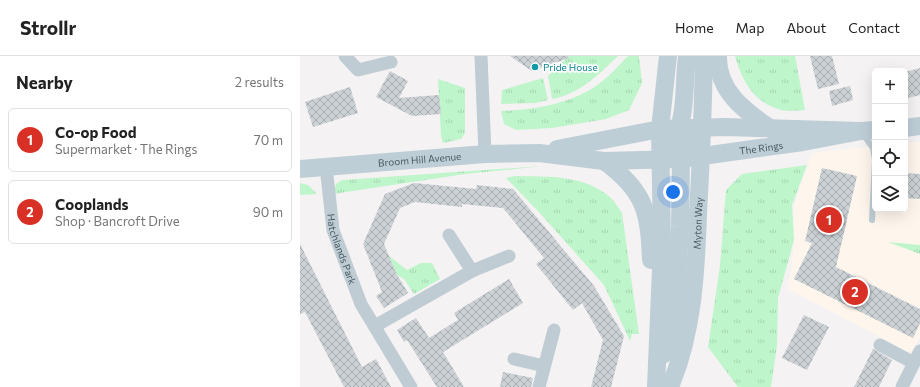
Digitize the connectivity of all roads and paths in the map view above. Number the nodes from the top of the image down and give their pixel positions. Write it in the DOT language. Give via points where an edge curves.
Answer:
graph roads {
  1 [pos="345,56"];
  2 [pos="481,56"];
  3 [pos="668,56"];
  4 [pos="687,56"];
  5 [pos="704,56"];
  6 [pos="718,56"];
  7 [pos="391,62"];
  8 [pos="920,126"];
  9 [pos="702,128"];
  10 [pos="908,128"];
  11 [pos="772,129"];
  12 [pos="868,131"];
  13 [pos="682,145"];
  14 [pos="539,153"];
  15 [pos="485,154"];
  16 [pos="661,160"];
  17 [pos="604,161"];
  18 [pos="326,166"];
  19 [pos="300,169"];
  20 [pos="872,220"];
  21 [pos="449,235"];
  22 [pos="509,256"];
  23 [pos="472,271"];
  24 [pos="660,311"];
  25 [pos="375,326"];
  26 [pos="554,330"];
  27 [pos="880,345"];
  28 [pos="917,357"];
  29 [pos="514,360"];
  30 [pos="544,366"];
  31 [pos="661,383"];
  32 [pos="411,387"];
  33 [pos="539,387"];
  34 [pos="902,387"];
  1 -- 7 [label="street" via="358,70"];
  2 -- 15 [label="street"];
  3 -- 13 [label="street"];
  4 -- 13 [label="street"];
  5 -- 9 [label="street"];
  6 -- 11 [label="street" via="721,76 729,93 746,112"];
  8 -- 10 [label="street"];
  9 -- 11 [label="street, The Rings"];
  9 -- 13 [label="street"];
  11 -- 12 [label="street, The Rings"];
  12 -- 13 [label="street, The Rings" via="737,152"];
  12 -- 20 [label="lane" via="875,160"];
  13 -- 14 [label="street, Broom Hill Avenue" via="626,137"];
  13 -- 16 [label="street"];
  13 -- 31 [label="street" via="674,326"];
  13 -- 31 [label="street, Myton Way" via="700,180 696,261 692,305 679,367"];
  14 -- 15 [label="street, Broom Hill Avenue"];
  14 -- 17 [label="street, Broom Hill Avenue"];
  15 -- 18 [label="street, Broom Hill Avenue"];
  16 -- 17 [label="street, Broom Hill Avenue"];
  16 -- 24 [label="street"];
  17 -- 24 [label="street" via="631,184 649,222 652,283"];
  18 -- 19 [label="street, Broom Hill Avenue"];
  18 -- 25 [label="street, Hatchlands Park" via="333,230 361,304"];
  21 -- 23 [label="street"];
  22 -- 23 [label="street"];
  23 -- 25 [label="street"];
  24 -- 31 [label="street"];
  25 -- 32 [label="street, Hatchlands Park"];
  26 -- 30 [label="street"];
  27 -- 28 [label="street"];
  28 -- 34 [label="street"];
  29 -- 30 [label="street"];
  30 -- 33 [label="street"];
}
